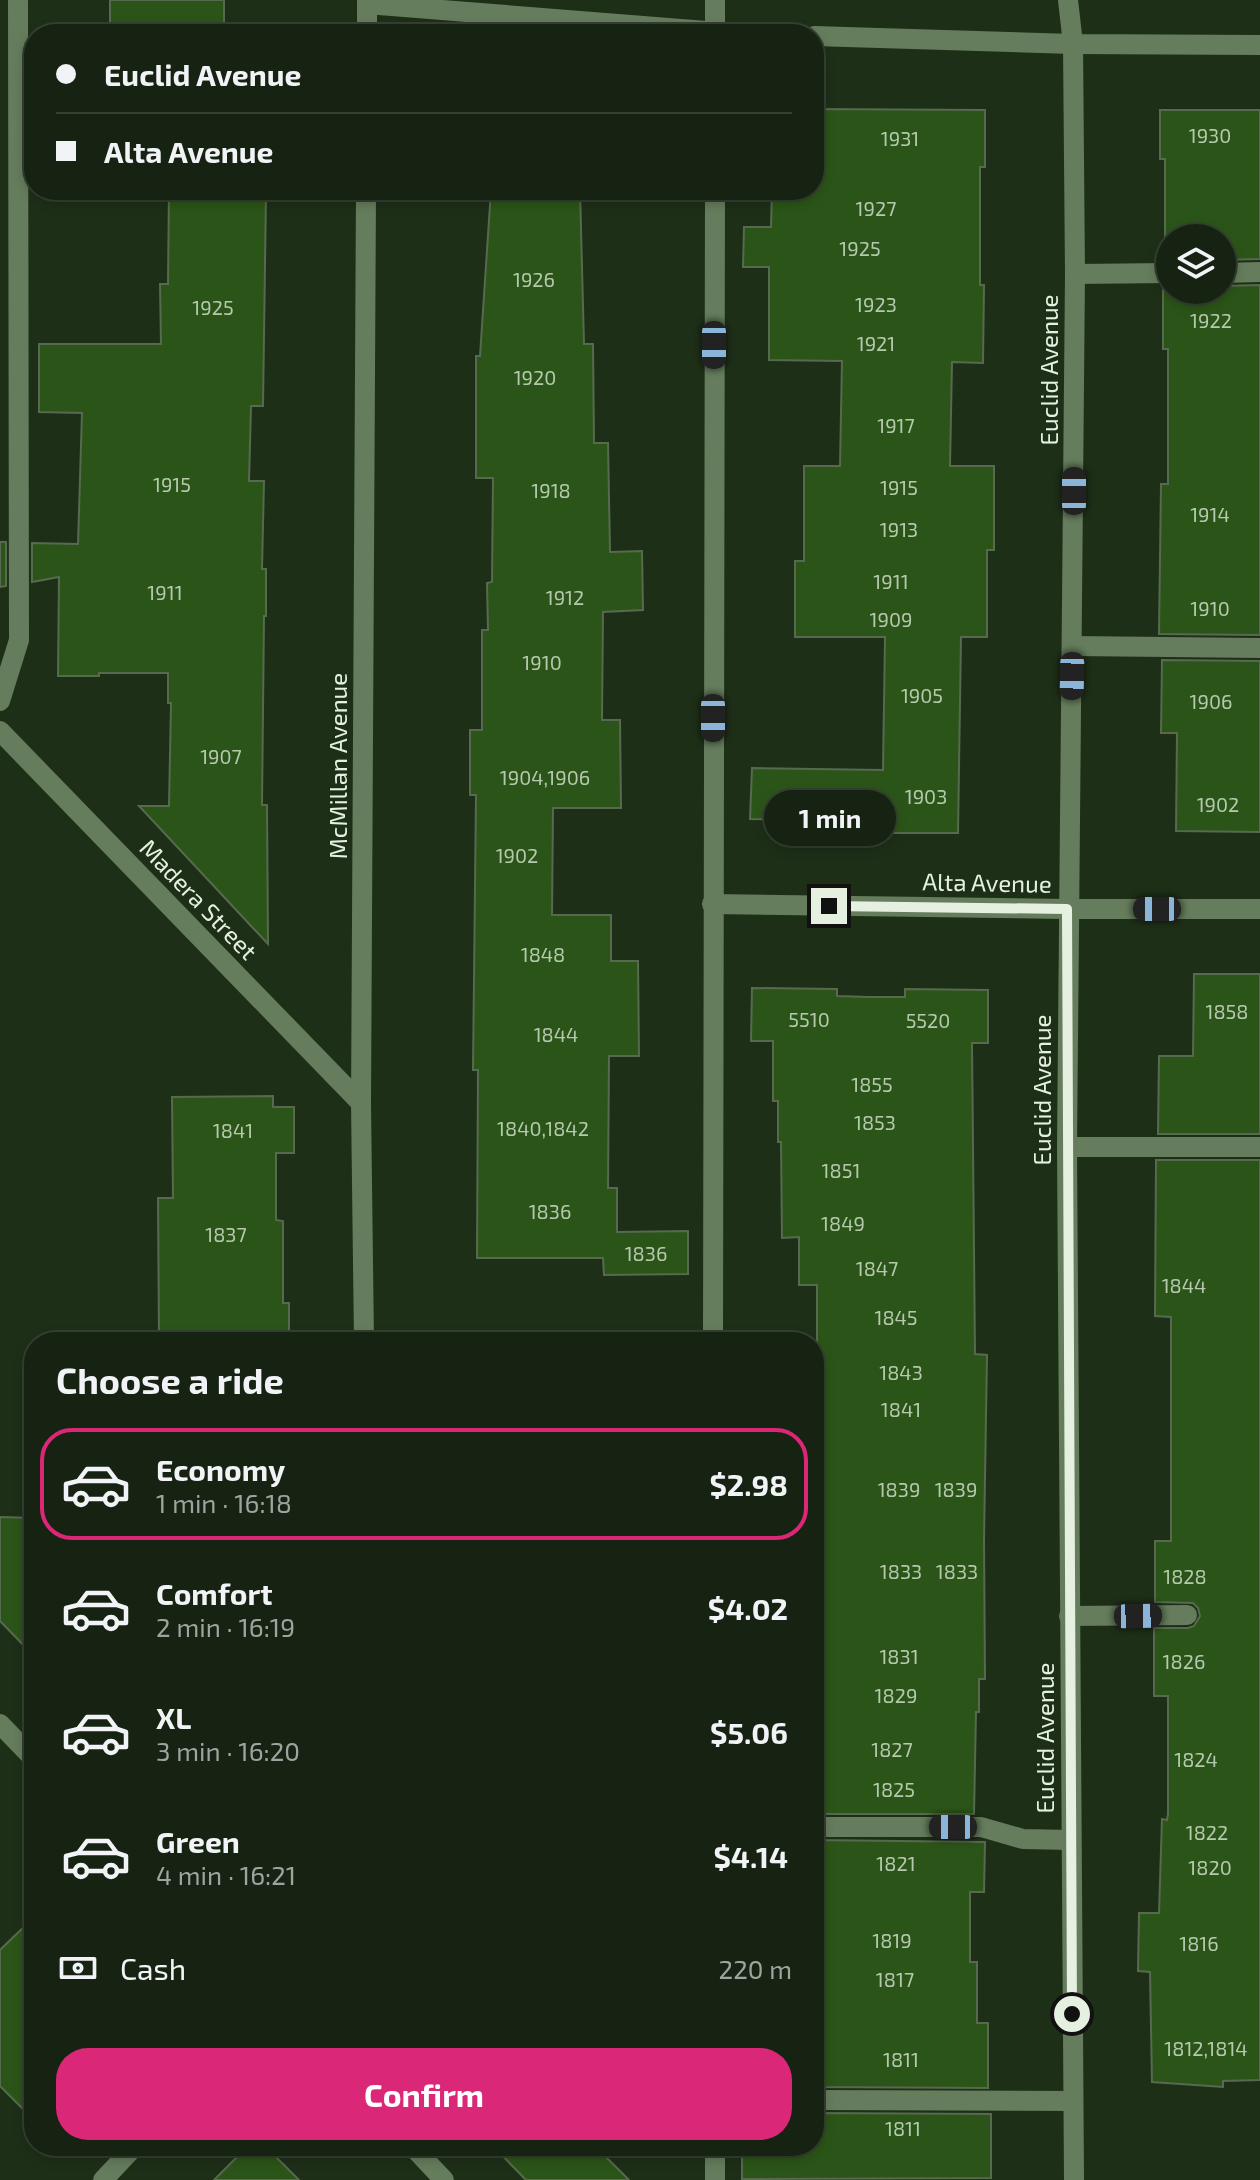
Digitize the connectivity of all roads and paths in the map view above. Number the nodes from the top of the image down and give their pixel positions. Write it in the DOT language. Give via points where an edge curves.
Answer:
graph roads {
  1 [pos="18,0"];
  2 [pos="715,0"];
  3 [pos="1068,0"];
  4 [pos="367,2"];
  5 [pos="367,24"];
  6 [pos="606,24"];
  7 [pos="715,24"];
  8 [pos="824,36"];
  9 [pos="1073,44"];
  10 [pos="1260,45"];
  11 [pos="366,200"];
  12 [pos="715,200"];
  13 [pos="1260,272"];
  14 [pos="1156,273"];
  15 [pos="1236,273"];
  16 [pos="1075,274"];
  17 [pos="1073,646"];
  18 [pos="1260,648"];
  19 [pos="0,701"];
  20 [pos="0,731"];
  21 [pos="712,904"];
  22 [pos="1067,909"];
  23 [pos="1260,909"];
  24 [pos="361,1103"];
  25 [pos="1067,1147"];
  26 [pos="1260,1147"];
  27 [pos="364,1332"];
  28 [pos="713,1332"];
  29 [pos="1187,1615"];
  30 [pos="1069,1616"];
  31 [pos="0,1724"];
  32 [pos="24,1749"];
  33 [pos="824,1827"];
  34 [pos="1070,1840"];
  35 [pos="824,2100"];
  36 [pos="1073,2101"];
  37 [pos="126,2156"];
  38 [pos="421,2156"];
  39 [pos="715,2156"];
  40 [pos="103,2180"];
  41 [pos="444,2180"];
  42 [pos="715,2180"];
  43 [pos="1074,2180"];
  1 -- 19 [label="street" via="19,640"];
  2 -- 7 [label="street"];
  3 -- 9 [label="street, Euclid Avenue"];
  4 -- 5 [label="street"];
  4 -- 6 [label="street"];
  8 -- 9 [label="street"];
  9 -- 10 [label="street"];
  9 -- 16 [label="street, Euclid Avenue"];
  11 -- 24 [label="street, McMillan Avenue"];
  12 -- 21 [label="street"];
  13 -- 15 [label="street"];
  14 -- 16 [label="street"];
  16 -- 17 [label="street, Euclid Avenue"];
  17 -- 18 [label="street"];
  17 -- 22 [label="street, Euclid Avenue"];
  20 -- 24 [label="street, Madera Street"];
  21 -- 22 [label="street, Alta Avenue"];
  21 -- 28 [label="street"];
  22 -- 23 [label="street, Alta Avenue"];
  22 -- 25 [label="street, Euclid Avenue"];
  24 -- 27 [label="street, McMillan Avenue"];
  25 -- 26 [label="street"];
  25 -- 30 [label="street, Euclid Avenue"];
  29 -- 30 [label="street"];
  30 -- 34 [label="street, Euclid Avenue"];
  31 -- 32 [label="street"];
  33 -- 34 [label="street" via="981,1827 1023,1839"];
  34 -- 36 [label="street, Euclid Avenue"];
  35 -- 36 [label="street"];
  36 -- 43 [label="street, Euclid Avenue"];
  37 -- 40 [label="street"];
  38 -- 41 [label="street"];
  39 -- 42 [label="street"];
}
